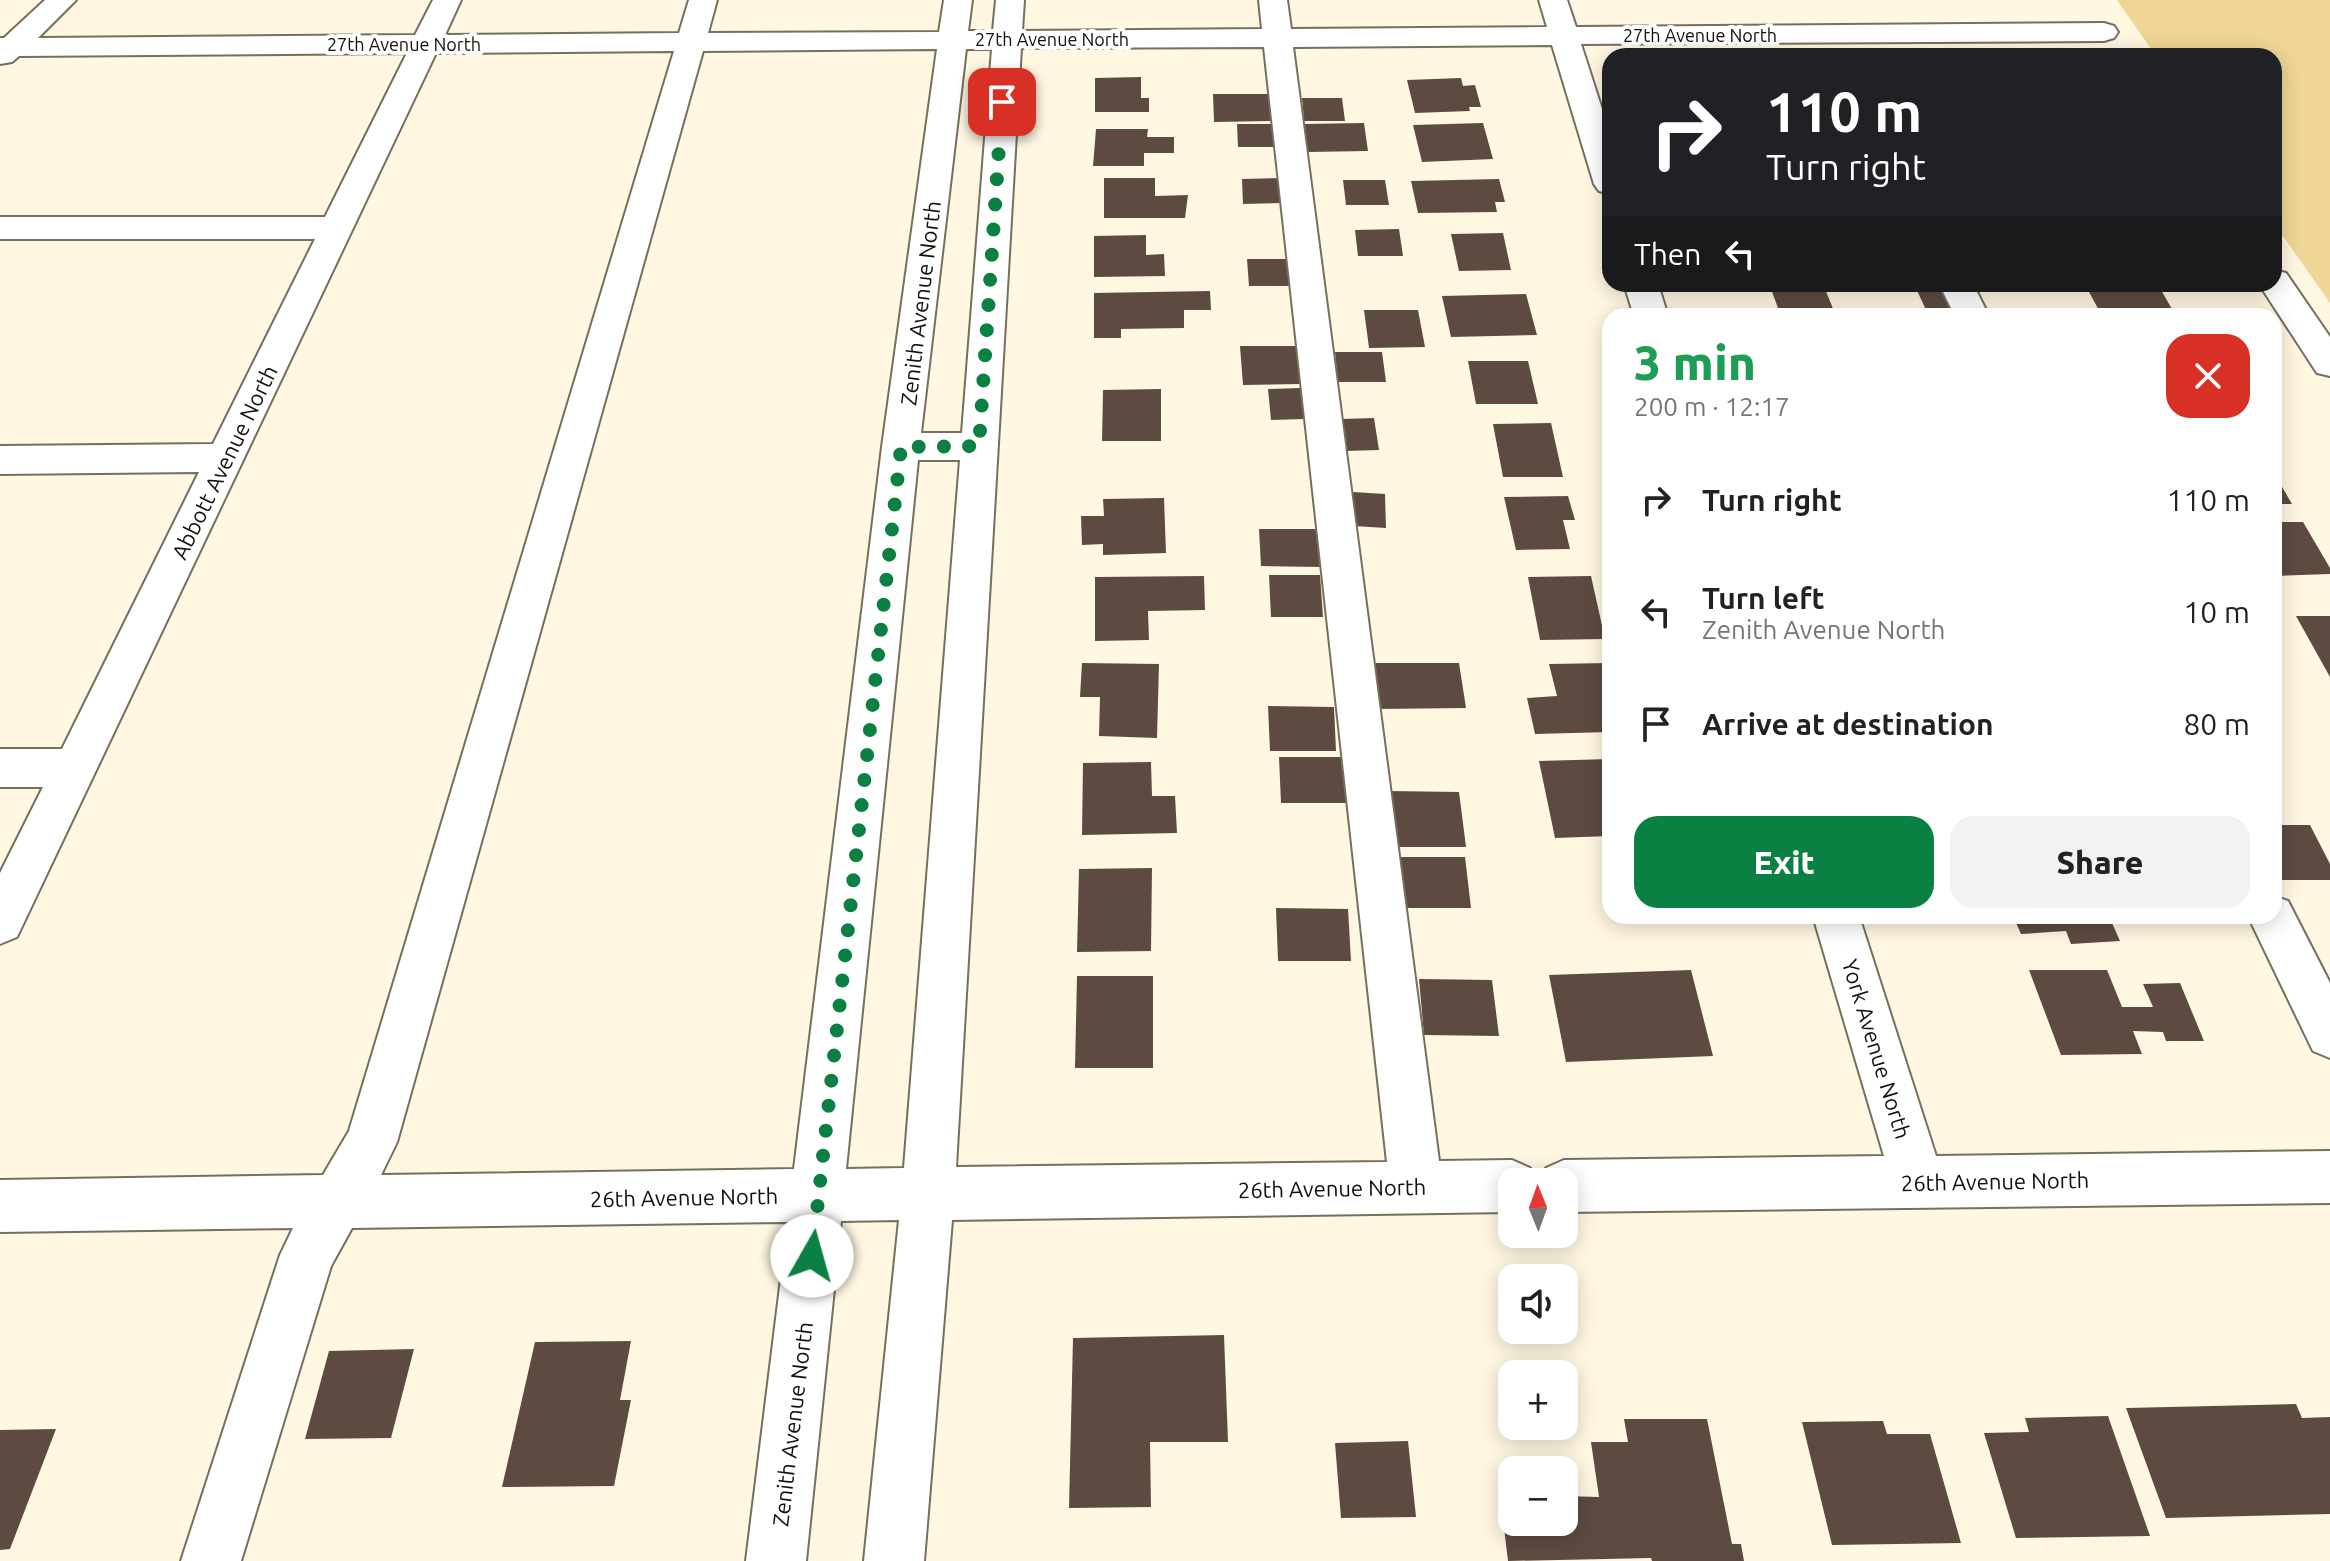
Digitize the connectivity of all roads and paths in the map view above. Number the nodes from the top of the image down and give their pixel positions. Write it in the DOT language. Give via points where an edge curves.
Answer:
graph roads {
  1 [pos="62,0"];
  2 [pos="447,0"];
  3 [pos="703,0"];
  4 [pos="958,0"];
  5 [pos="1010,0"];
  6 [pos="1553,0"];
  7 [pos="2082,0"];
  8 [pos="1275,19"];
  9 [pos="1831,32"];
  10 [pos="2104,32"];
  11 [pos="1564,36"];
  12 [pos="953,40"];
  13 [pos="1007,40"];
  14 [pos="691,42"];
  15 [pos="426,44"];
  16 [pos="2115,48"];
  17 [pos="4,51"];
  18 [pos="1602,158"];
  19 [pos="0,228"];
  20 [pos="338,228"];
  21 [pos="2281,292"];
  22 [pos="2330,364"];
  23 [pos="979,446"];
  24 [pos="901,447"];
  25 [pos="226,458"];
  26 [pos="0,460"];
  27 [pos="0,768"];
  28 [pos="76,768"];
  29 [pos="0,922"];
  30 [pos="1838,924"];
  31 [pos="2275,924"];
  32 [pos="2330,1034"];
  33 [pos="2330,1177"];
  34 [pos="1918,1182"];
  35 [pos="1498,1186"];
  36 [pos="1578,1186"];
  37 [pos="1416,1188"];
  38 [pos="928,1193"];
  39 [pos="819,1195"];
  40 [pos="336,1201"];
  41 [pos="0,1206"];
  42 [pos="211,1561"];
  43 [pos="776,1561"];
  44 [pos="894,1561"];
  1 -- 17 [label="street"];
  2 -- 15 [label="street, Abbott Avenue North"];
  3 -- 14 [label="street"];
  4 -- 12 [label="street, Zenith Avenue North"];
  5 -- 13 [label="street"];
  6 -- 11 [label="street"];
  7 -- 10 [label="street"];
  8 -- 11 [label="street, 27th Avenue North"];
  8 -- 13 [label="street, 27th Avenue North"];
  8 -- 37 [label="street"];
  9 -- 10 [label="street, 27th Avenue North"];
  9 -- 11 [label="street, 27th Avenue North"];
  10 -- 16 [label="street"];
  11 -- 18 [label="street"];
  12 -- 13 [label="street, 27th Avenue North"];
  12 -- 14 [label="street, 27th Avenue North"];
  12 -- 24 [label="street, Zenith Avenue North"];
  13 -- 23 [label="street"];
  14 -- 15 [label="street, 27th Avenue North"];
  14 -- 40 [label="street" via="371,1142"];
  15 -- 17 [label="street, 27th Avenue North"];
  15 -- 20 [label="street, Abbott Avenue North"];
  19 -- 20 [label="street"];
  20 -- 25 [label="street, Abbott Avenue North"];
  21 -- 22 [label="street"];
  23 -- 24 [label="street"];
  23 -- 38 [label="street"];
  24 -- 39 [label="street, Zenith Avenue North"];
  25 -- 26 [label="street"];
  25 -- 28 [label="street, Abbott Avenue North"];
  27 -- 28 [label="street"];
  28 -- 29 [label="street, Abbott Avenue North"];
  30 -- 34 [label="street, York Avenue North"];
  31 -- 32 [label="street"];
  33 -- 34 [label="street, 26th Avenue North"];
  34 -- 36 [label="street, 26th Avenue North"];
  35 -- 37 [label="street, 26th Avenue North"];
  37 -- 38 [label="street, 26th Avenue North"];
  38 -- 39 [label="street, 26th Avenue North"];
  38 -- 44 [label="street"];
  39 -- 40 [label="street, 26th Avenue North"];
  39 -- 43 [label="street, Zenith Avenue North"];
  40 -- 41 [label="street, 26th Avenue North"];
  40 -- 42 [label="street" via="307,1255"];
}
